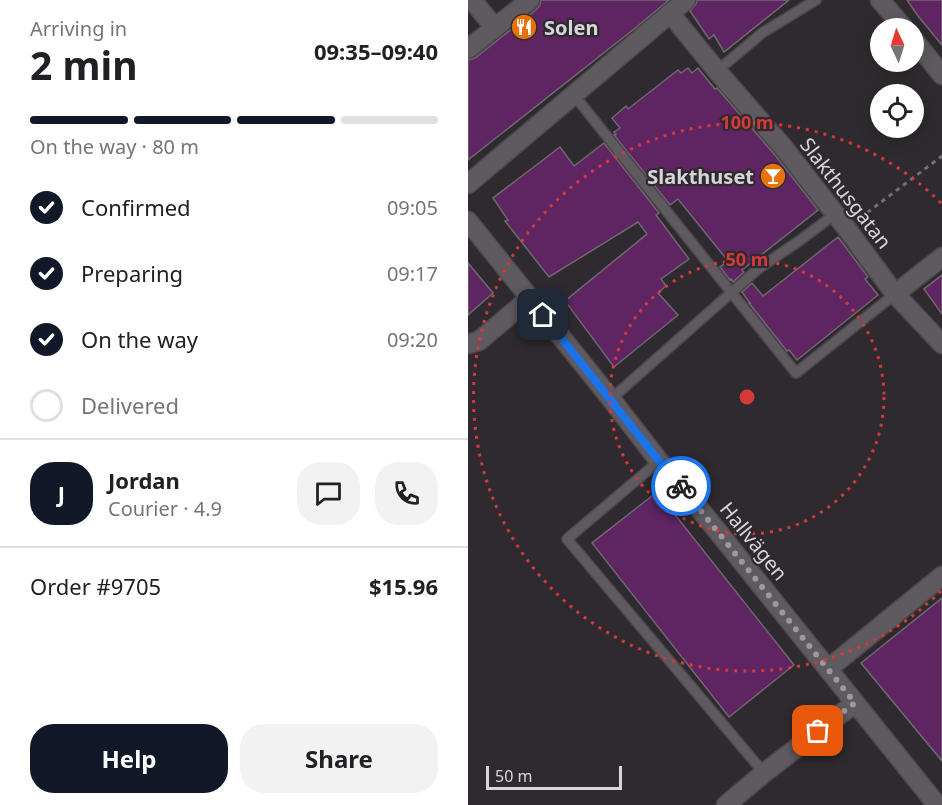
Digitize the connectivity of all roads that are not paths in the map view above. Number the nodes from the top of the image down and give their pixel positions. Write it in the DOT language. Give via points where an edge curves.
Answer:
graph roads {
  1 [pos="472,0"];
  2 [pos="530,0"];
  3 [pos="686,0"];
  4 [pos="816,0"];
  5 [pos="880,0"];
  6 [pos="670,13"];
  7 [pos="895,18"];
  8 [pos="495,28"];
  9 [pos="468,49"];
  10 [pos="924,52"];
  11 [pos="717,71"];
  12 [pos="942,75"];
  13 [pos="574,95"];
  14 [pos="468,184"];
  15 [pos="835,214"];
  16 [pos="468,221"];
  17 [pos="942,257"];
  18 [pos="731,292"];
  19 [pos="895,294"];
  20 [pos="530,298"];
  21 [pos="468,344"];
  22 [pos="942,344"];
  23 [pos="611,399"];
  24 [pos="659,461"];
  25 [pos="942,576"];
  26 [pos="828,669"];
  27 [pos="855,703"];
  28 [pos="764,773"];
  29 [pos="726,805"];
  30 [pos="937,805"];
  1 -- 8 [label="street"];
  2 -- 8 [label="street"];
  3 -- 6 [label="street"];
  4 -- 11 [label="lane" via="762,33"];
  5 -- 7 [label="street"];
  6 -- 11 [label="street, Slakthusgatan"];
  6 -- 13 [label="street"];
  8 -- 9 [label="street"];
  10 -- 12 [label="street"];
  11 -- 15 [label="street, Slakthusgatan"];
  13 -- 14 [label="street"];
  13 -- 18 [label="lane"];
  15 -- 18 [label="lane"];
  15 -- 19 [label="street, Slakthusgatan"];
  16 -- 20 [label="street, Hallvägen"];
  17 -- 19 [label="street"];
  18 -- 19 [label="lane" via="796,373"];
  18 -- 23 [label="lane"];
  19 -- 22 [label="street, Slakthusgatan"];
  20 -- 21 [label="street" via="479,341"];
  20 -- 23 [label="street, Hallvägen"];
  23 -- 24 [label="street, Hallvägen"];
  24 -- 26 [label="street, Hallvägen"];
  24 -- 28 [label="lane" via="567,539"];
  25 -- 26 [label="street"];
  26 -- 27 [label="street, Hallvägen"];
  27 -- 28 [label="street"];
  27 -- 30 [label="street, Hallvägen"];
  28 -- 29 [label="street"];
}
